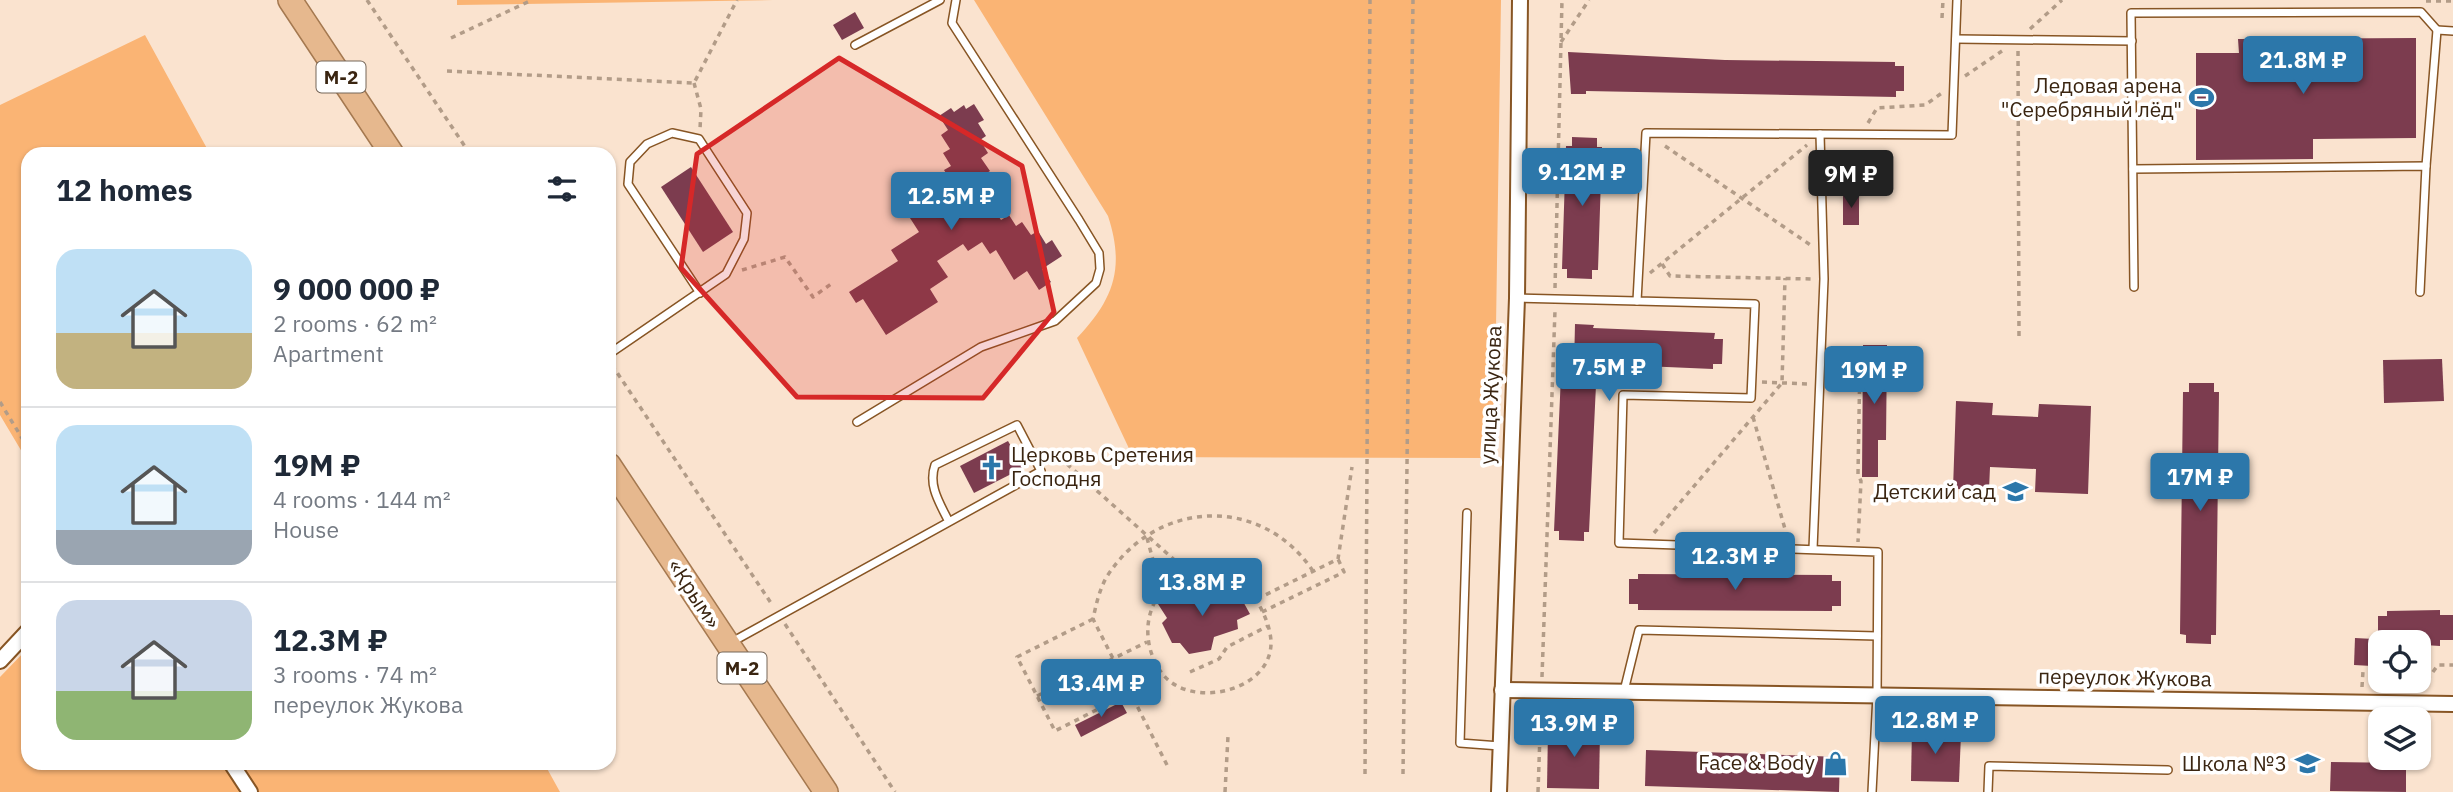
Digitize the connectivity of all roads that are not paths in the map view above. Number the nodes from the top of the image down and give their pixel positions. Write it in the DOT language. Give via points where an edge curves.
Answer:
graph roads {
  1 [pos="290,0"];
  2 [pos="940,0"];
  3 [pos="956,0"];
  4 [pos="1520,0"];
  5 [pos="1957,0"];
  6 [pos="307,5"];
  7 [pos="2437,30"];
  8 [pos="2453,31"];
  9 [pos="1956,39"];
  10 [pos="2132,41"];
  11 [pos="855,45"];
  12 [pos="1821,134"];
  13 [pos="387,147"];
  14 [pos="398,147"];
  15 [pos="2426,166"];
  16 [pos="2133,169"];
  17 [pos="2134,287"];
  18 [pos="701,292"];
  19 [pos="2420,292"];
  20 [pos="1517,298"];
  21 [pos="1637,301"];
  22 [pos="616,349"];
  23 [pos="857,422"];
  24 [pos="616,476"];
  25 [pos="616,493"];
  26 [pos="1467,513"];
  27 [pos="948,520"];
  28 [pos="1813,549"];
  29 [pos="1877,636"];
  30 [pos="21,638"];
  31 [pos="726,645"];
  32 [pos="0,661"];
  33 [pos="1502,690"];
  34 [pos="1624,691"];
  35 [pos="1877,695"];
  36 [pos="2453,704"];
  37 [pos="1500,746"];
  38 [pos="236,770"];
  39 [pos="2168,770"];
  40 [pos="250,792"];
  41 [pos="814,792"];
  42 [pos="826,792"];
  43 [pos="1499,792"];
  44 [pos="1872,792"];
  45 [pos="1988,792"];
  1 -- 13 [label="highway, М-2"];
  2 -- 11 [label="lane"];
  3 -- 23 [label="lane" via="952,23 1099,253 1100,269 1096,283 1055,321 981,347"];
  4 -- 20 [label="street, улица Жукова"];
  5 -- 9 [label="lane"];
  6 -- 14 [label="highway, М-2"];
  7 -- 8 [label="lane"];
  7 -- 10 [label="lane" via="2421,12 2132,13"];
  7 -- 15 [label="lane"];
  9 -- 10 [label="lane"];
  9 -- 12 [label="lane" via="1952,135"];
  10 -- 16 [label="lane"];
  12 -- 21 [label="lane" via="1646,133"];
  12 -- 28 [label="lane" via="1824,279"];
  15 -- 16 [label="lane"];
  15 -- 19 [label="lane"];
  16 -- 17 [label="lane"];
  18 -- 18 [label="lane" via="726,274 744,239 747,214 699,139 672,133 647,144 630,162 628,184"];
  18 -- 22 [label="lane"];
  20 -- 21 [label="lane"];
  20 -- 33 [label="street, улица Жукова"];
  21 -- 28 [label="lane" via="1755,304 1751,398 1623,395 1619,543"];
  24 -- 31 [label="highway, «Крым» / М-2"];
  25 -- 41 [label="highway, «Крым» / М-2"];
  26 -- 37 [label="lane" via="1460,743"];
  27 -- 27 [label="lane" via="934,491 931,476 935,466 1017,425 1041,471"];
  27 -- 31 [label="lane"];
  28 -- 29 [label="lane" via="1878,552"];
  29 -- 34 [label="lane" via="1639,631"];
  29 -- 35 [label="lane"];
  30 -- 32 [label="street"];
  31 -- 42 [label="highway, «Крым» / М-2"];
  33 -- 34 [label="street, переулок Жукова"];
  33 -- 37 [label="street, улица Жукова"];
  34 -- 35 [label="street, переулок Жукова"];
  35 -- 36 [label="street, переулок Жукова"];
  35 -- 44 [label="lane"];
  37 -- 43 [label="street, улица Жукова"];
  38 -- 40 [label="street"];
  39 -- 45 [label="lane" via="1989,766"];
}
